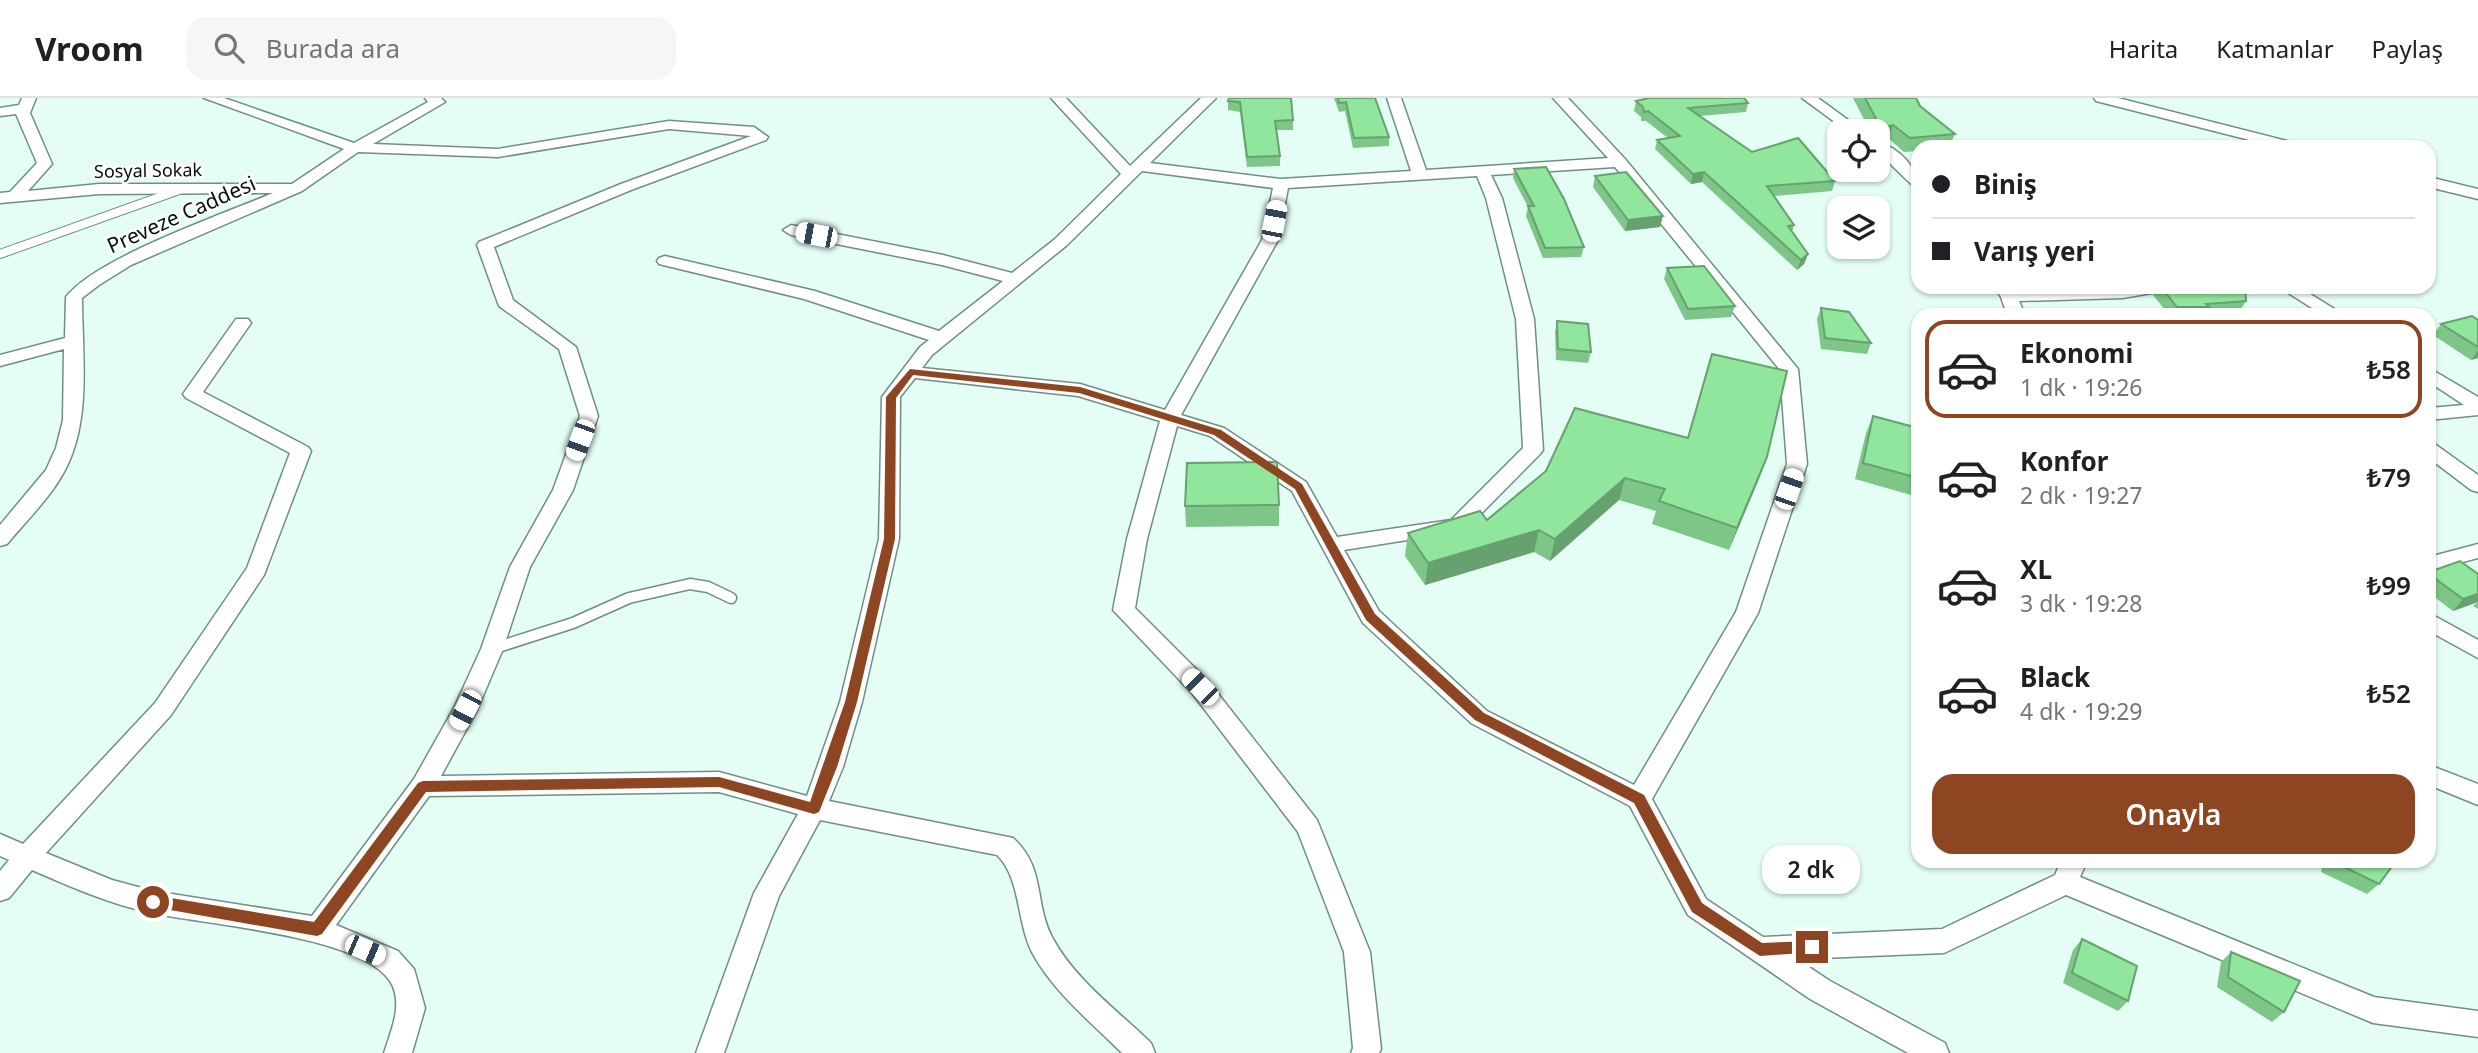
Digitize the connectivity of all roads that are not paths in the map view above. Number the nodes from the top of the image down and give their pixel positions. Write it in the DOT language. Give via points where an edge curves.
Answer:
graph roads {
  1 [pos="211,98"];
  2 [pos="432,98"];
  3 [pos="1058,98"];
  4 [pos="1209,98"];
  5 [pos="1394,98"];
  6 [pos="1560,98"];
  7 [pos="1809,98"];
  8 [pos="2101,98"];
  9 [pos="27,103"];
  10 [pos="0,112"];
  11 [pos="1839,119"];
  12 [pos="2266,140"];
  13 [pos="355,148"];
  14 [pos="1890,155"];
  15 [pos="1620,163"];
  16 [pos="1134,170"];
  17 [pos="1482,171"];
  18 [pos="1420,175"];
  19 [pos="1911,175"];
  20 [pos="2436,183"];
  21 [pos="1281,184"];
  22 [pos="183,188"];
  23 [pos="297,188"];
  24 [pos="18,194"];
  25 [pos="2478,194"];
  26 [pos="0,198"];
  27 [pos="791,230"];
  28 [pos="0,254"];
  29 [pos="665,261"];
  30 [pos="1015,279"];
  31 [pos="2299,294"];
  32 [pos="2323,308"];
  33 [pos="242,323"];
  34 [pos="942,338"];
  35 [pos="74,341"];
  36 [pos="0,360"];
  37 [pos="910,372"];
  38 [pos="2436,379"];
  39 [pos="2478,407"];
  40 [pos="2436,413"];
  41 [pos="1170,418"];
  42 [pos="2436,454"];
  43 [pos="2478,485"];
  44 [pos="0,539"];
  45 [pos="1331,545"];
  46 [pos="2478,551"];
  47 [pos="2436,558"];
  48 [pos="731,598"];
  49 [pos="2436,625"];
  50 [pos="492,649"];
  51 [pos="2478,650"];
  52 [pos="2436,778"];
  53 [pos="423,786"];
  54 [pos="2478,796"];
  55 [pos="1639,799"];
  56 [pos="814,808"];
  57 [pos="0,845"];
  58 [pos="27,857"];
  59 [pos="2069,872"];
  60 [pos="0,890"];
  61 [pos="317,929"];
  62 [pos="1760,949"];
  63 [pos="2478,1024"];
  64 [pos="398,1053"];
  65 [pos="710,1053"];
  66 [pos="1141,1053"];
  67 [pos="1365,1053"];
  68 [pos="1935,1053"];
  1 -- 13 [label="street"];
  2 -- 13 [label="street, Preveze Caddesi" via="438,102"];
  3 -- 16 [label="street"];
  4 -- 16 [label="street"];
  5 -- 18 [label="street"];
  6 -- 15 [label="street"];
  7 -- 11 [label="street"];
  8 -- 12 [label="street"];
  9 -- 10 [label="street"];
  9 -- 24 [label="street" via="23,113 45,164"];
  13 -- 23 [label="street, Preveze Caddesi"];
  13 -- 50 [label="street" via="498,153 669,125 754,131 761,137 485,245 505,302 567,347 589,416 563,490 520,567"];
  14 -- 19 [label="street"];
  15 -- 17 [label="street"];
  15 -- 55 [label="street" via="1789,369 1797,464 1747,613"];
  16 -- 21 [label="street"];
  16 -- 30 [label="street" via="1061,242"];
  17 -- 18 [label="street"];
  17 -- 45 [label="street" via="1494,198 1525,319 1533,450 1457,526"];
  18 -- 21 [label="street"];
  20 -- 25 [label="street"];
  21 -- 41 [label="street" via="1270,240"];
  22 -- 23 [label="street, Sosyal Sokak"];
  22 -- 24 [label="street, Sosyal Sokak"];
  22 -- 28 [label="lane"];
  23 -- 35 [label="street, Preveze Caddesi" via="155,247 93,281 74,297"];
  24 -- 26 [label="street, Sosyal Sokak"];
  27 -- 30 [label="street"];
  29 -- 34 [label="street" via="809,295"];
  30 -- 34 [label="street"];
  31 -- 32 [label="street"];
  33 -- 58 [label="street" via="192,394 301,451 257,569 163,709"];
  34 -- 37 [label="street"];
  35 -- 36 [label="street"];
  35 -- 44 [label="street, Preveze Caddesi" via="72,420 66,447 54,473"];
  37 -- 41 [label="street" via="1080,390"];
  37 -- 56 [label="street" via="891,397 889,539 851,702"];
  38 -- 39 [label="street"];
  39 -- 40 [label="street"];
  41 -- 45 [label="street" via="1217,432 1299,487"];
  41 -- 67 [label="street" via="1137,539 1124,610 1200,687 1308,827 1357,952"];
  42 -- 43 [label="street"];
  45 -- 55 [label="street" via="1371,617 1479,717"];
  46 -- 47 [label="street"];
  48 -- 50 [label="lane" via="690,584 628,598 573,623"];
  49 -- 51 [label="street"];
  50 -- 53 [label="street"];
  52 -- 54 [label="street"];
  53 -- 56 [label="street" via="719,782"];
  53 -- 61 [label="street"];
  55 -- 62 [label="street" via="1697,907"];
  56 -- 65 [label="street" via="767,893"];
  56 -- 66 [label="street" via="992,842 1013,853 1020,862 1037,935 1045,950"];
  57 -- 58 [label="street"];
  58 -- 60 [label="street"];
  58 -- 61 [label="street" via="109,891 153,902"];
  59 -- 62 [label="street" via="1944,941"];
  59 -- 63 [label="street" via="2373,1010"];
  61 -- 64 [label="street" via="389,960 404,978 411,1008"];
  62 -- 68 [label="street" via="1820,990"];
}
